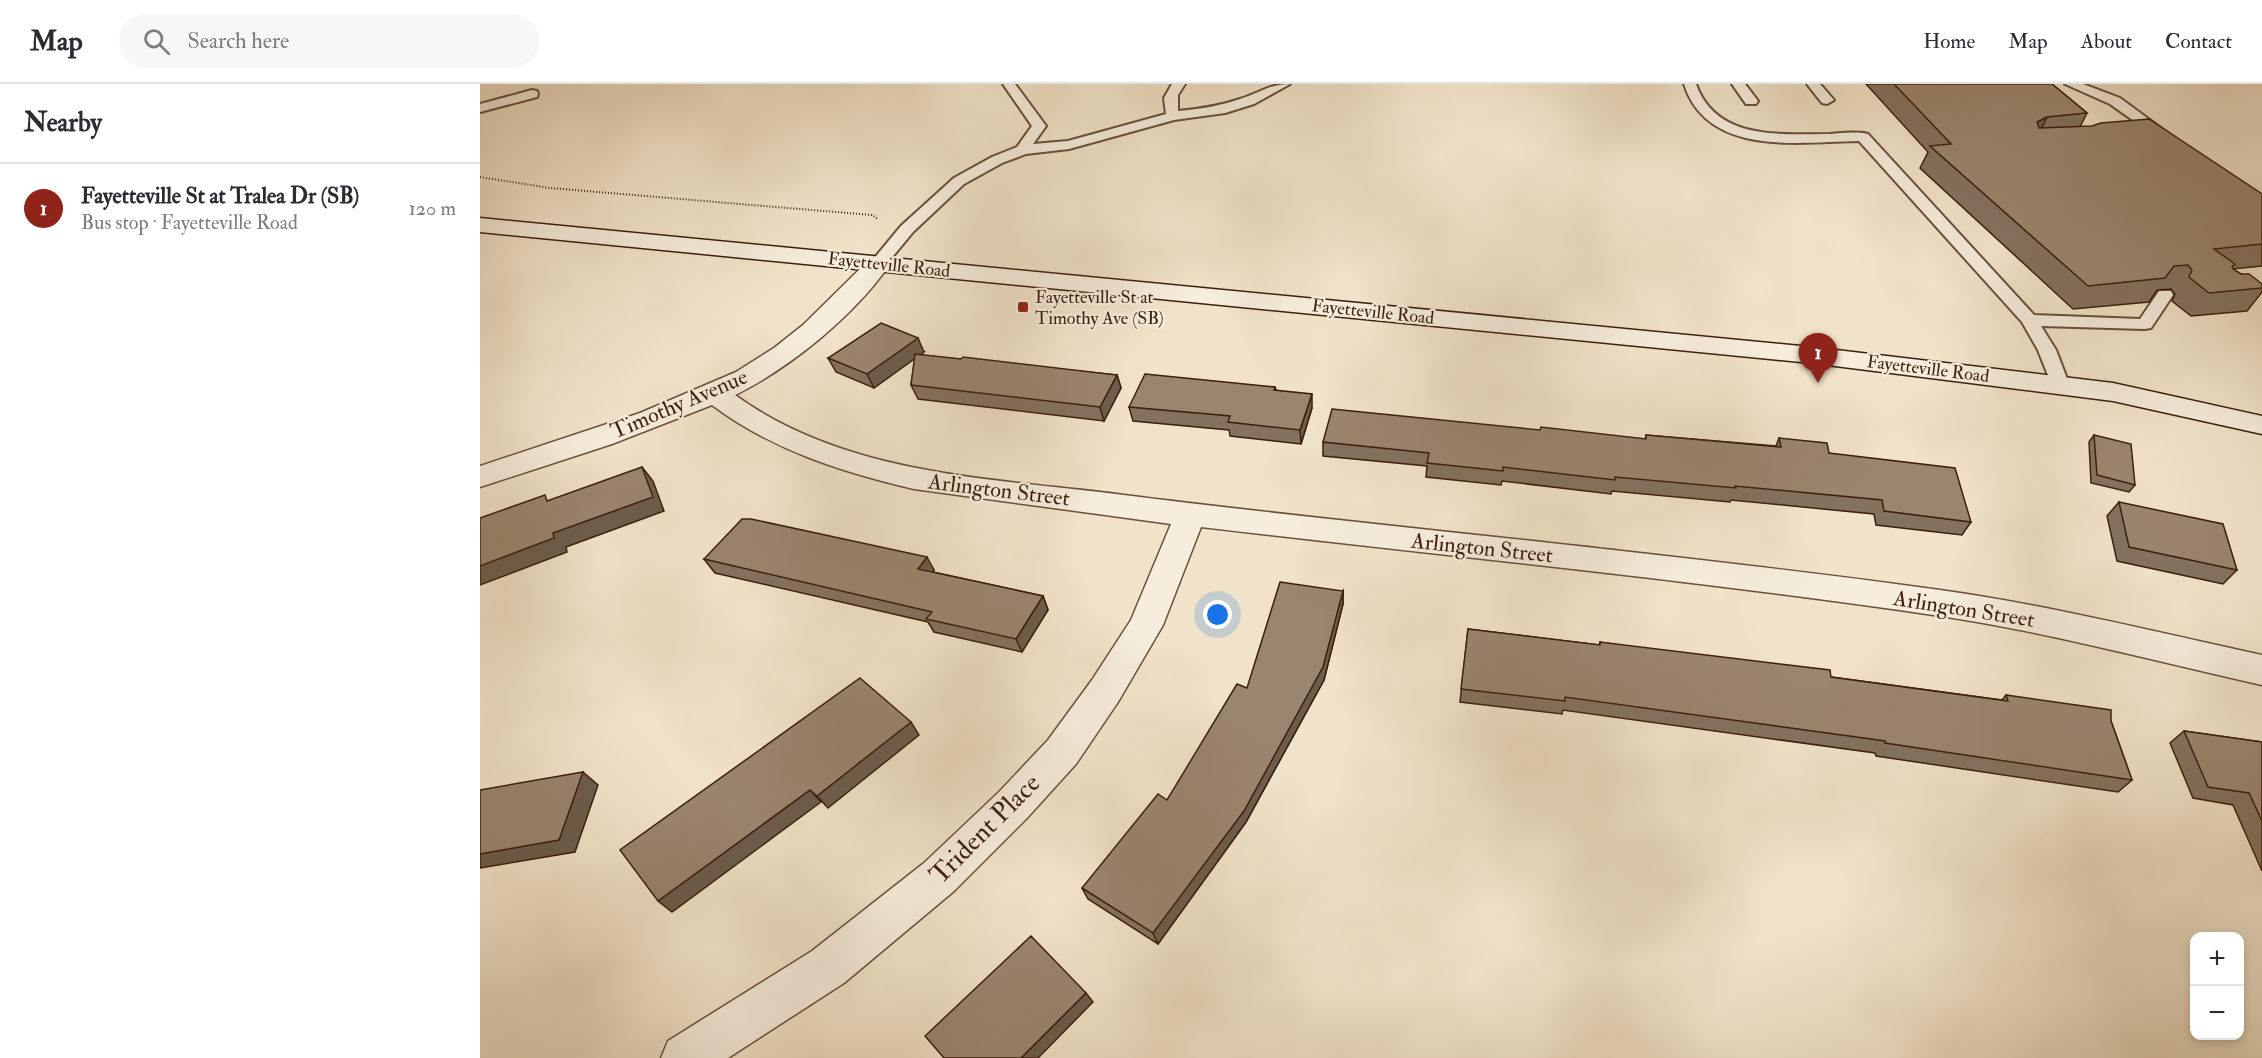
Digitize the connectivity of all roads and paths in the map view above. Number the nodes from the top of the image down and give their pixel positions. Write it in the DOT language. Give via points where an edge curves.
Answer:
graph roads {
  1 [pos="1009,84"];
  2 [pos="1179,84"];
  3 [pos="1284,84"];
  4 [pos="1690,84"];
  5 [pos="1738,84"];
  6 [pos="1813,84"];
  7 [pos="2072,84"];
  8 [pos="532,94"];
  9 [pos="1827,100"];
  10 [pos="1751,101"];
  11 [pos="480,108"];
  12 [pos="1173,116"];
  13 [pos="2134,129"];
  14 [pos="2154,129"];
  15 [pos="2180,147"];
  16 [pos="1022,150"];
  17 [pos="480,177"];
  18 [pos="879,219"];
  19 [pos="480,225"];
  20 [pos="878,264"];
  21 [pos="2165,295"];
  22 [pos="2029,320"];
  23 [pos="2060,384"];
  24 [pos="715,394"];
  25 [pos="2262,425"];
  26 [pos="480,477"];
  27 [pos="1190,515"];
  28 [pos="2262,670"];
  29 [pos="685,1058"];
  1 -- 16 [label="lane" via="1039,126"];
  2 -- 12 [label="lane" via="1169,100"];
  3 -- 12 [label="lane" via="1220,110"];
  4 -- 22 [label="lane" via="1694,98 1720,125 1757,137 1863,137"];
  5 -- 10 [label="lane"];
  6 -- 9 [label="lane"];
  7 -- 14 [label="lane" via="2115,101"];
  8 -- 11 [label="lane"];
  12 -- 16 [label="lane" via="1069,145"];
  13 -- 14 [label="lane"];
  14 -- 15 [label="lane"];
  16 -- 20 [label="lane" via="959,181 907,229"];
  17 -- 18 [label="path" via="550,188 872,215"];
  19 -- 20 [label="street, Fayetteville Road"];
  20 -- 23 [label="street, Fayetteville Road" via="1787,352"];
  20 -- 24 [label="street, Timothy Avenue" via="802,340 767,366"];
  21 -- 22 [label="lane" via="2145,324"];
  22 -- 23 [label="lane"];
  23 -- 25 [label="street, Fayetteville Road"];
  24 -- 26 [label="street, Timothy Avenue"];
  24 -- 27 [label="street, Arlington Street" via="748,419 800,444 872,469 914,479"];
  27 -- 28 [label="street, Arlington Street" via="1942,603"];
  27 -- 29 [label="street, Trident Place" via="1146,625 1062,752 1013,805 939,877 828,967"];
}
